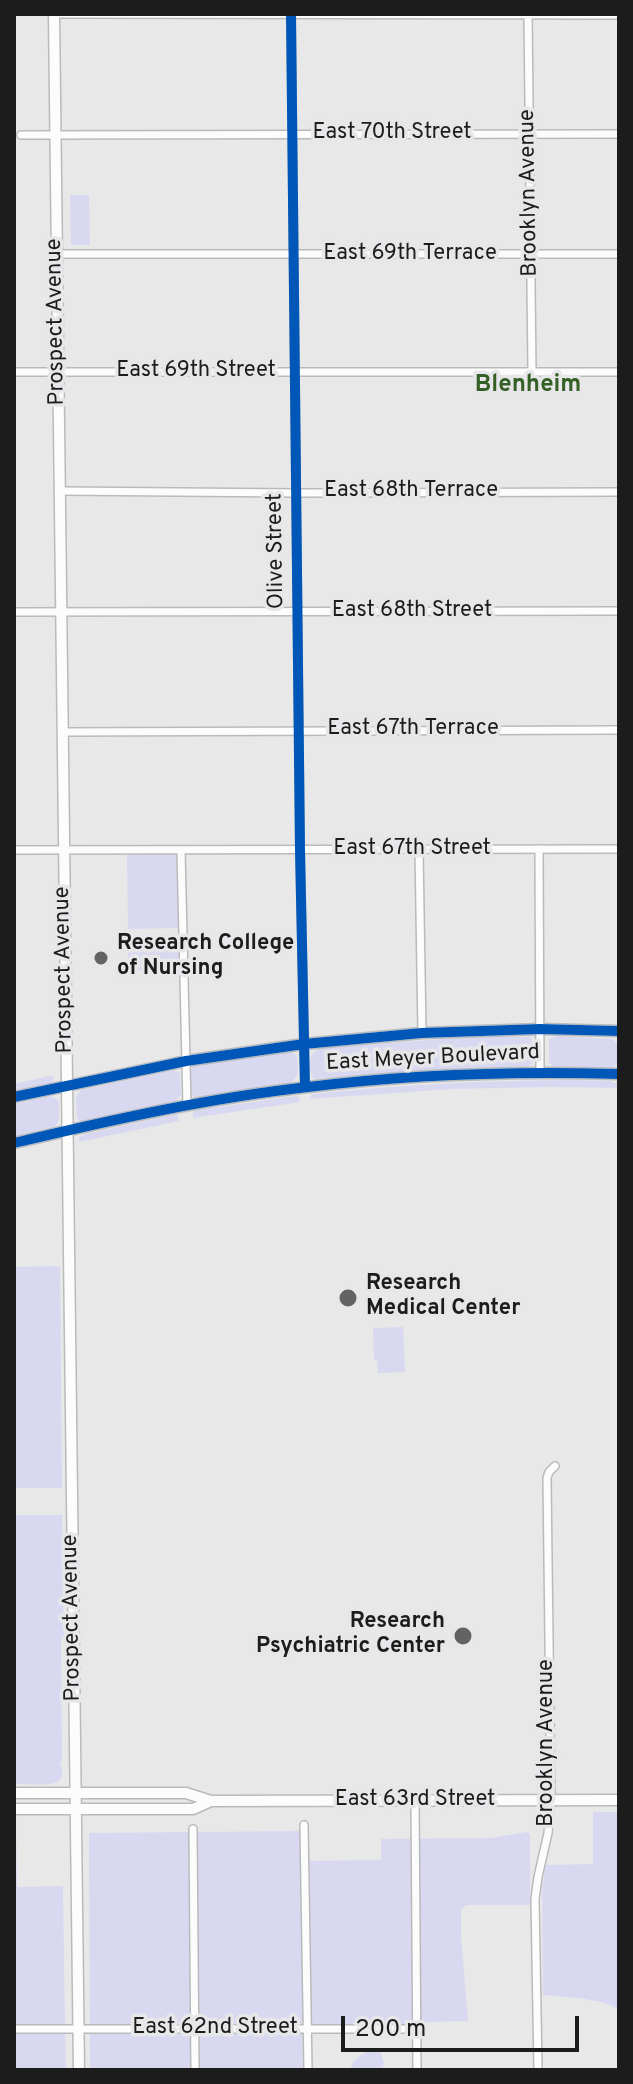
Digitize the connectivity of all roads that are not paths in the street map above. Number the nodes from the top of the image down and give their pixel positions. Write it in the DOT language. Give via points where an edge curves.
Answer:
graph roads {
  1 [pos="54,14"];
  2 [pos="291,14"];
  3 [pos="528,14"];
  4 [pos="619,15"];
  5 [pos="294,134"];
  6 [pos="529,134"];
  7 [pos="619,134"];
  8 [pos="21,135"];
  9 [pos="55,135"];
  10 [pos="56,254"];
  11 [pos="619,254"];
  12 [pos="295,255"];
  13 [pos="531,255"];
  14 [pos="14,372"];
  15 [pos="58,372"];
  16 [pos="296,372"];
  17 [pos="532,372"];
  18 [pos="619,372"];
  19 [pos="59,491"];
  20 [pos="619,492"];
  21 [pos="296,493"];
  22 [pos="619,611"];
  23 [pos="14,612"];
  24 [pos="60,612"];
  25 [pos="298,612"];
  26 [pos="300,730"];
  27 [pos="619,730"];
  28 [pos="62,732"];
  29 [pos="539,849"];
  30 [pos="619,849"];
  31 [pos="14,850"];
  32 [pos="300,850"];
  33 [pos="419,850"];
  34 [pos="63,851"];
  35 [pos="181,851"];
  36 [pos="540,1029"];
  37 [pos="619,1031"];
  38 [pos="422,1033"];
  39 [pos="304,1044"];
  40 [pos="186,1061"];
  41 [pos="540,1073"];
  42 [pos="619,1074"];
  43 [pos="66,1086"];
  44 [pos="305,1087"];
  45 [pos="14,1097"];
  46 [pos="187,1105"];
  47 [pos="66,1130"];
  48 [pos="14,1143"];
  49 [pos="555,1466"];
  50 [pos="75,1792"];
  51 [pos="14,1793"];
  52 [pos="619,1800"];
  53 [pos="211,1801"];
  54 [pos="415,1801"];
  55 [pos="551,1801"];
  56 [pos="14,1809"];
  57 [pos="75,1809"];
  58 [pos="304,1825"];
  59 [pos="193,1829"];
  60 [pos="14,2029"];
  61 [pos="78,2029"];
  62 [pos="195,2029"];
  63 [pos="307,2029"];
  64 [pos="416,2029"];
  65 [pos="79,2070"];
  66 [pos="195,2070"];
  67 [pos="308,2070"];
  68 [pos="417,2070"];
  69 [pos="538,2070"];
  1 -- 2 [label="street"];
  1 -- 9 [label="main road, Prospect Avenue"];
  2 -- 3 [label="street"];
  2 -- 5 [label="street, Olive Street"];
  3 -- 4 [label="street"];
  3 -- 6 [label="street, Brooklyn Avenue"];
  5 -- 6 [label="street, East 70th Street"];
  5 -- 9 [label="street, East 70th Street"];
  5 -- 12 [label="street, Olive Street"];
  6 -- 7 [label="street, East 70th Street"];
  6 -- 13 [label="street, Brooklyn Avenue"];
  8 -- 9 [label="street, East 70th Street"];
  9 -- 10 [label="main road, Prospect Avenue"];
  10 -- 12 [label="street, East 69th Terrace"];
  10 -- 15 [label="main road, Prospect Avenue"];
  11 -- 13 [label="street, East 69th Terrace"];
  12 -- 13 [label="street, East 69th Terrace"];
  12 -- 16 [label="street, Olive Street"];
  13 -- 17 [label="street, Brooklyn Avenue"];
  14 -- 15 [label="street, East 69th Street"];
  15 -- 16 [label="street, East 69th Street"];
  15 -- 19 [label="main road, Prospect Avenue"];
  16 -- 17 [label="street, East 69th Street"];
  16 -- 21 [label="street, Olive Street"];
  17 -- 18 [label="street, East 69th Street"];
  19 -- 21 [label="street, East 68th Terrace"];
  19 -- 24 [label="main road, Prospect Avenue"];
  20 -- 21 [label="street, East 68th Terrace"];
  21 -- 25 [label="street, Olive Street"];
  22 -- 25 [label="street, East 68th Street"];
  23 -- 24 [label="street, East 68th Street"];
  24 -- 25 [label="street, East 68th Street"];
  24 -- 28 [label="main road, Prospect Avenue"];
  25 -- 26 [label="street, Olive Street"];
  26 -- 27 [label="street, East 67th Terrace"];
  26 -- 28 [label="street, East 67th Terrace"];
  26 -- 32 [label="street, Olive Street"];
  28 -- 34 [label="main road, Prospect Avenue"];
  29 -- 30 [label="street, East 67th Street"];
  29 -- 33 [label="street, East 67th Street"];
  29 -- 36 [label="street"];
  31 -- 34 [label="street, East 67th Street"];
  32 -- 33 [label="street, East 67th Street"];
  32 -- 35 [label="street, East 67th Street"];
  32 -- 39 [label="street, Olive Street"];
  33 -- 38 [label="street"];
  34 -- 35 [label="street, East 67th Street"];
  34 -- 43 [label="main road, Prospect Avenue"];
  35 -- 40 [label="street"];
  36 -- 37 [label="main road, East Meyer Boulevard"];
  36 -- 38 [label="main road, East Meyer Boulevard"];
  36 -- 41 [label="street"];
  38 -- 39 [label="main road, East Meyer Boulevard"];
  39 -- 40 [label="main road, East Meyer Boulevard"];
  39 -- 44 [label="street, Olive Street"];
  40 -- 43 [label="main road, East Meyer Boulevard"];
  40 -- 46 [label="street"];
  41 -- 42 [label="main road, East Meyer Boulevard"];
  41 -- 44 [label="main road, East Meyer Boulevard"];
  43 -- 45 [label="main road, East Meyer Boulevard"];
  43 -- 47 [label="main road, Prospect Avenue"];
  44 -- 46 [label="main road, East Meyer Boulevard"];
  46 -- 47 [label="main road, East Meyer Boulevard"];
  47 -- 48 [label="main road, East Meyer Boulevard"];
  47 -- 50 [label="main road, Prospect Avenue"];
  49 -- 55 [label="street, Brooklyn Avenue" via="547,1478"];
  50 -- 51 [label="main road, East 63rd Street"];
  50 -- 53 [label="main road, East 63rd Street" via="186,1793"];
  50 -- 57 [label="main road, Prospect Avenue"];
  52 -- 55 [label="main road, East 63rd Street"];
  53 -- 54 [label="main road, East 63rd Street"];
  53 -- 57 [label="main road, East 63rd Street" via="193,1809"];
  54 -- 55 [label="main road, East 63rd Street"];
  54 -- 64 [label="street"];
  55 -- 69 [label="street, Brooklyn Avenue" via="535,1899"];
  56 -- 57 [label="main road, East 63rd Street"];
  57 -- 61 [label="main road, Prospect Avenue"];
  58 -- 63 [label="street"];
  59 -- 62 [label="street"];
  60 -- 61 [label="street, East 62nd Street"];
  61 -- 62 [label="street, East 62nd Street"];
  61 -- 65 [label="main road, Prospect Avenue"];
  62 -- 63 [label="street, East 62nd Street"];
  62 -- 66 [label="street"];
  63 -- 64 [label="street, East 62nd Street"];
  63 -- 67 [label="street"];
  64 -- 68 [label="street"];
}
